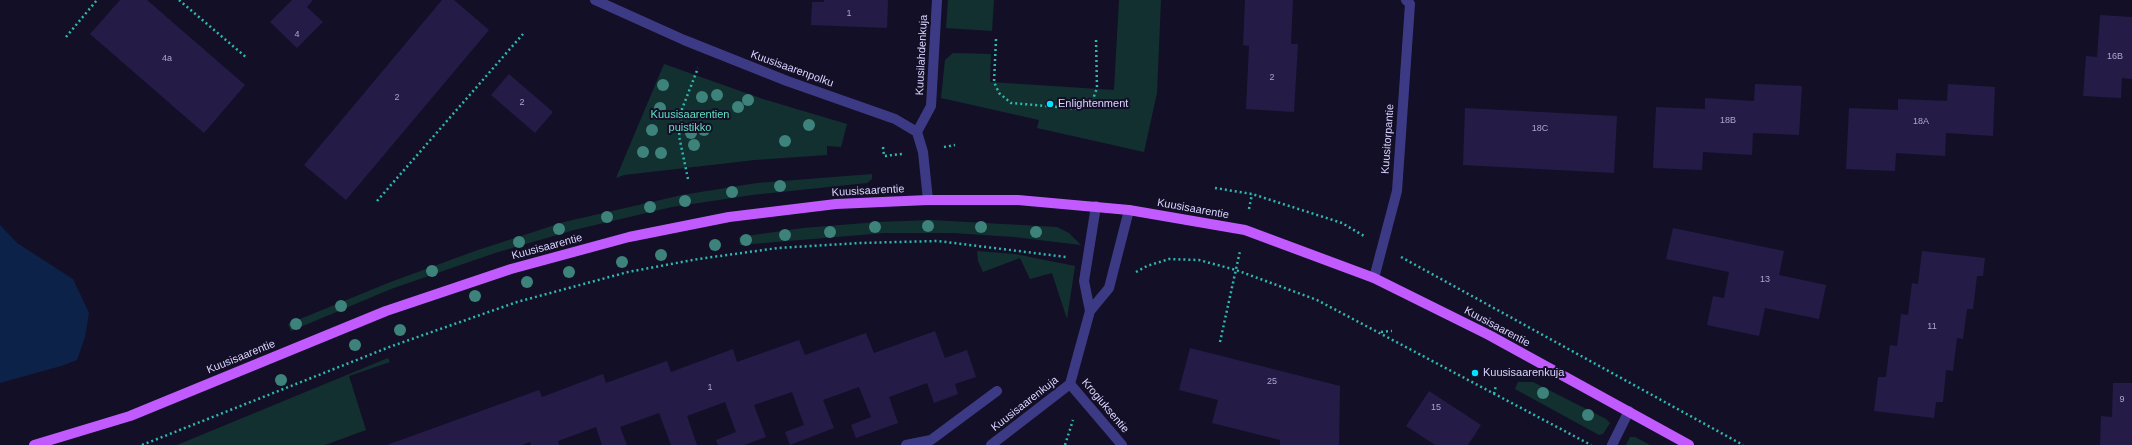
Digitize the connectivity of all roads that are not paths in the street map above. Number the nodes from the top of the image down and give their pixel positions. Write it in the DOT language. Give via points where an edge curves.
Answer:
graph roads {
  1 [pos="595,0"];
  2 [pos="937,0"];
  3 [pos="1410,1"];
  4 [pos="917,132"];
  5 [pos="928,200"];
  6 [pos="1096,206"];
  7 [pos="1129,210"];
  8 [pos="1374,278"];
  9 [pos="1090,311"];
  10 [pos="1070,384"];
  11 [pos="997,391"];
  12 [pos="1629,411"];
  13 [pos="34,445"];
  14 [pos="906,445"];
  15 [pos="991,445"];
  16 [pos="1122,445"];
  17 [pos="1612,445"];
  18 [pos="1689,445"];
  1 -- 4 [label="street, Kuusisaarenpolku" via="706,49 895,119"];
  2 -- 4 [label="street, Kuusilahdenkuja" via="931,106"];
  3 -- 8 [label="street, Kuusitorpantie" via="1397,191"];
  4 -- 5 [label="street" via="923,152"];
  5 -- 6 [label="main road, Kuusisaarentie" via="1018,200"];
  5 -- 13 [label="main road, Kuusisaarentie" via="836,204 729,217 629,237 511,269 386,311 130,416"];
  6 -- 7 [label="main road, Kuusisaarentie"];
  6 -- 9 [label="street, Kuusisaarenkuja" via="1084,281"];
  7 -- 8 [label="main road, Kuusisaarentie" via="1244,230"];
  7 -- 9 [label="street, Kuusisaarenkuja" via="1108,288"];
  8 -- 12 [label="main road, Kuusisaarentie" via="1490,335"];
  9 -- 10 [label="street, Kuusisaarenkuja"];
  10 -- 15 [label="street, Kuusisaarenkuja"];
  10 -- 16 [label="street, Krogiuksentie"];
  11 -- 14 [label="street" via="931,440"];
  12 -- 17 [label="street"];
  12 -- 18 [label="main road, Kuusisaarentie"];
}
